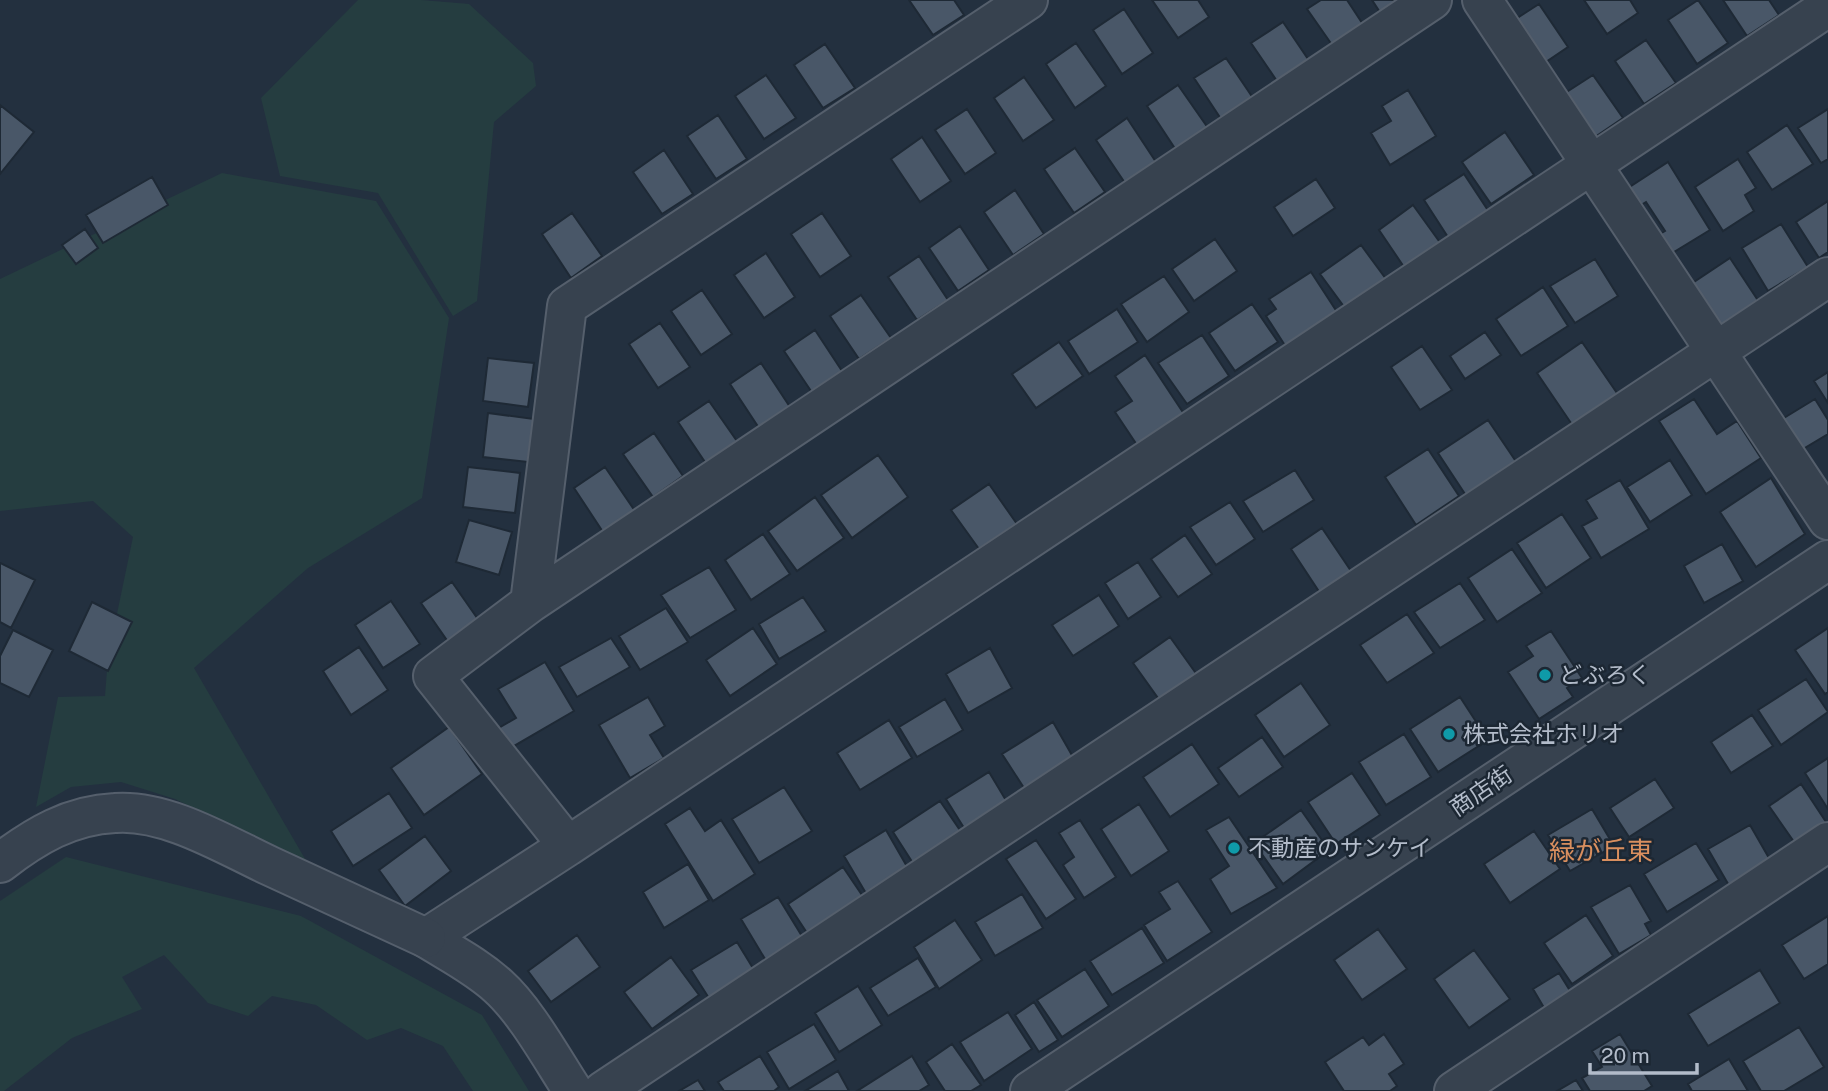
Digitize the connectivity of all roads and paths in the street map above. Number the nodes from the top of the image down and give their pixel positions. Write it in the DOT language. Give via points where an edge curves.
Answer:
graph roads {
  1 [pos="1028,0"];
  2 [pos="1432,0"];
  3 [pos="1482,0"];
  4 [pos="1828,7"];
  5 [pos="1592,164"];
  6 [pos="1828,276"];
  7 [pos="1715,352"];
  8 [pos="1828,520"];
  9 [pos="1828,560"];
  10 [pos="530,603"];
  11 [pos="1828,842"];
  12 [pos="568,846"];
  13 [pos="0,863"];
  14 [pos="426,938"];
  15 [pos="573,1091"];
  16 [pos="603,1091"];
  17 [pos="1030,1091"];
  18 [pos="1454,1091"];
  1 -- 10 [label="street" via="567,306"];
  2 -- 10 [label="street"];
  3 -- 5 [label="street"];
  4 -- 5 [label="street"];
  5 -- 7 [label="street"];
  5 -- 12 [label="street"];
  6 -- 7 [label="street"];
  7 -- 8 [label="street"];
  7 -- 16 [label="street"];
  9 -- 17 [label="street, 商店街"];
  10 -- 12 [label="street" via="433,676"];
  11 -- 18 [label="street"];
  12 -- 14 [label="street"];
  13 -- 14 [label="street" via="62,823 118,812 144,814 208,837"];
  14 -- 15 [label="street" via="499,987"];
}
